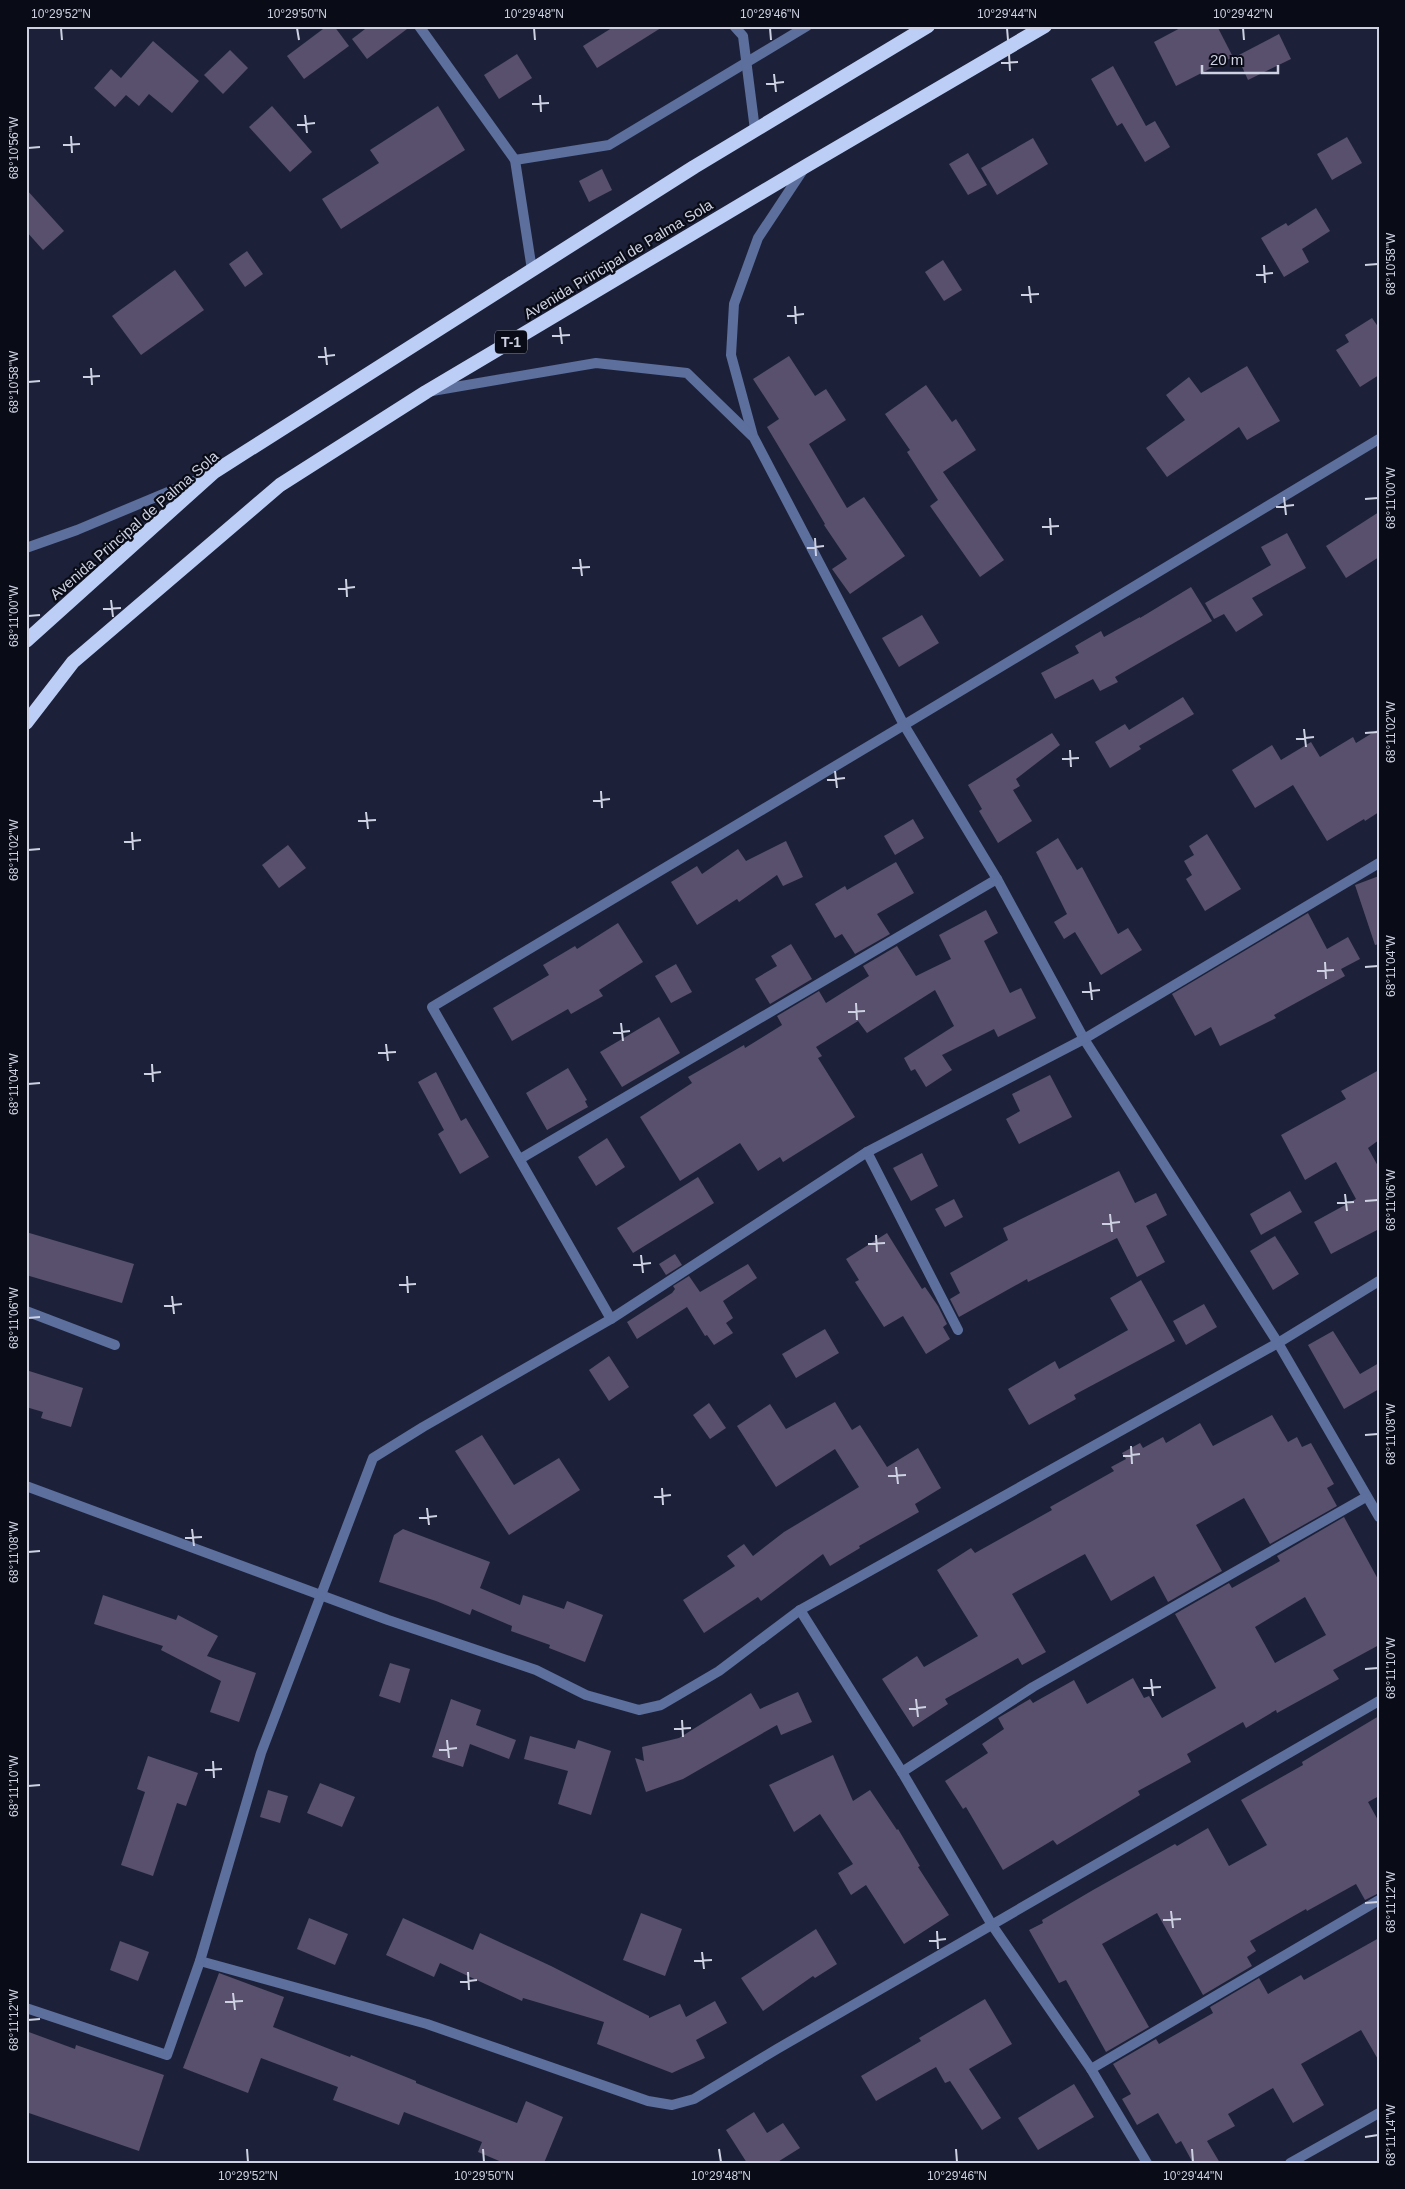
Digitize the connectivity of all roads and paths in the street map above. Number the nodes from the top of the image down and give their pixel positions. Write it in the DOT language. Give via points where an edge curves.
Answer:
graph roads {
  1 [pos="419,26"];
  2 [pos="734,26"];
  3 [pos="807,26"];
  4 [pos="928,26"];
  5 [pos="1045,26"];
  6 [pos="746,63"];
  7 [pos="755,130"];
  8 [pos="515,160"];
  9 [pos="806,166"];
  10 [pos="532,270"];
  11 [pos="426,392"];
  12 [pos="753,436"];
  13 [pos="1379,439"];
  14 [pos="214,472"];
  15 [pos="26,548"];
  16 [pos="26,641"];
  17 [pos="26,722"];
  18 [pos="904,725"];
  19 [pos="1379,863"];
  20 [pos="997,879"];
  21 [pos="1084,1039"];
  22 [pos="866,1152"];
  23 [pos="520,1159"];
  24 [pos="1379,1281"];
  25 [pos="26,1311"];
  26 [pos="611,1319"];
  27 [pos="958,1330"];
  28 [pos="1278,1343"];
  29 [pos="115,1345"];
  30 [pos="26,1486"];
  31 [pos="1366,1497"];
  32 [pos="1379,1517"];
  33 [pos="322,1594"];
  34 [pos="800,1610"];
  35 [pos="1379,1701"];
  36 [pos="902,1772"];
  37 [pos="1379,1900"];
  38 [pos="992,1925"];
  39 [pos="200,1960"];
  40 [pos="26,2008"];
  41 [pos="1091,2069"];
  42 [pos="1379,2113"];
  43 [pos="1147,2163"];
  44 [pos="1290,2163"];
  1 -- 8 [label="street"];
  2 -- 6 [label="street" via="742,36"];
  3 -- 6 [label="street"];
  4 -- 7 [label="highway, Avenida Principal de Palma Sola"];
  5 -- 9 [label="highway, Avenida Principal de Palma Sola / T-1"];
  6 -- 7 [label="street"];
  6 -- 8 [label="street" via="609,145"];
  7 -- 10 [label="highway, Avenida Principal de Palma Sola"];
  8 -- 10 [label="street"];
  9 -- 11 [label="highway, Avenida Principal de Palma Sola / T-1"];
  9 -- 12 [label="street" via="758,238 734,304 731,355"];
  10 -- 14 [label="highway, Avenida Principal de Palma Sola"];
  11 -- 12 [label="street" via="596,363 686,373"];
  11 -- 17 [label="highway, Avenida Principal de Palma Sola / T-1" via="280,485 73,662"];
  12 -- 18 [label="street"];
  13 -- 18 [label="street"];
  14 -- 15 [label="street"];
  14 -- 16 [label="highway, Avenida Principal de Palma Sola"];
  18 -- 20 [label="street"];
  18 -- 23 [label="street" via="432,1007"];
  19 -- 21 [label="street"];
  20 -- 21 [label="street"];
  20 -- 23 [label="street"];
  21 -- 22 [label="street"];
  21 -- 28 [label="street"];
  22 -- 26 [label="street"];
  22 -- 27 [label="street"];
  23 -- 26 [label="street"];
  24 -- 28 [label="street"];
  25 -- 29 [label="street"];
  26 -- 33 [label="street" via="373,1458"];
  28 -- 31 [label="street"];
  28 -- 34 [label="street"];
  30 -- 33 [label="street"];
  31 -- 32 [label="street"];
  31 -- 36 [label="street" via="1033,1687"];
  33 -- 34 [label="street" via="536,1670 586,1695 639,1710 661,1705 719,1671"];
  33 -- 39 [label="street" via="261,1753"];
  34 -- 36 [label="street"];
  35 -- 38 [label="street"];
  36 -- 38 [label="street"];
  37 -- 41 [label="street"];
  38 -- 39 [label="street" via="694,2099 672,2105 648,2101 427,2024"];
  38 -- 41 [label="street"];
  39 -- 40 [label="street" via="167,2055"];
  41 -- 43 [label="street"];
  42 -- 44 [label="street"];
}
